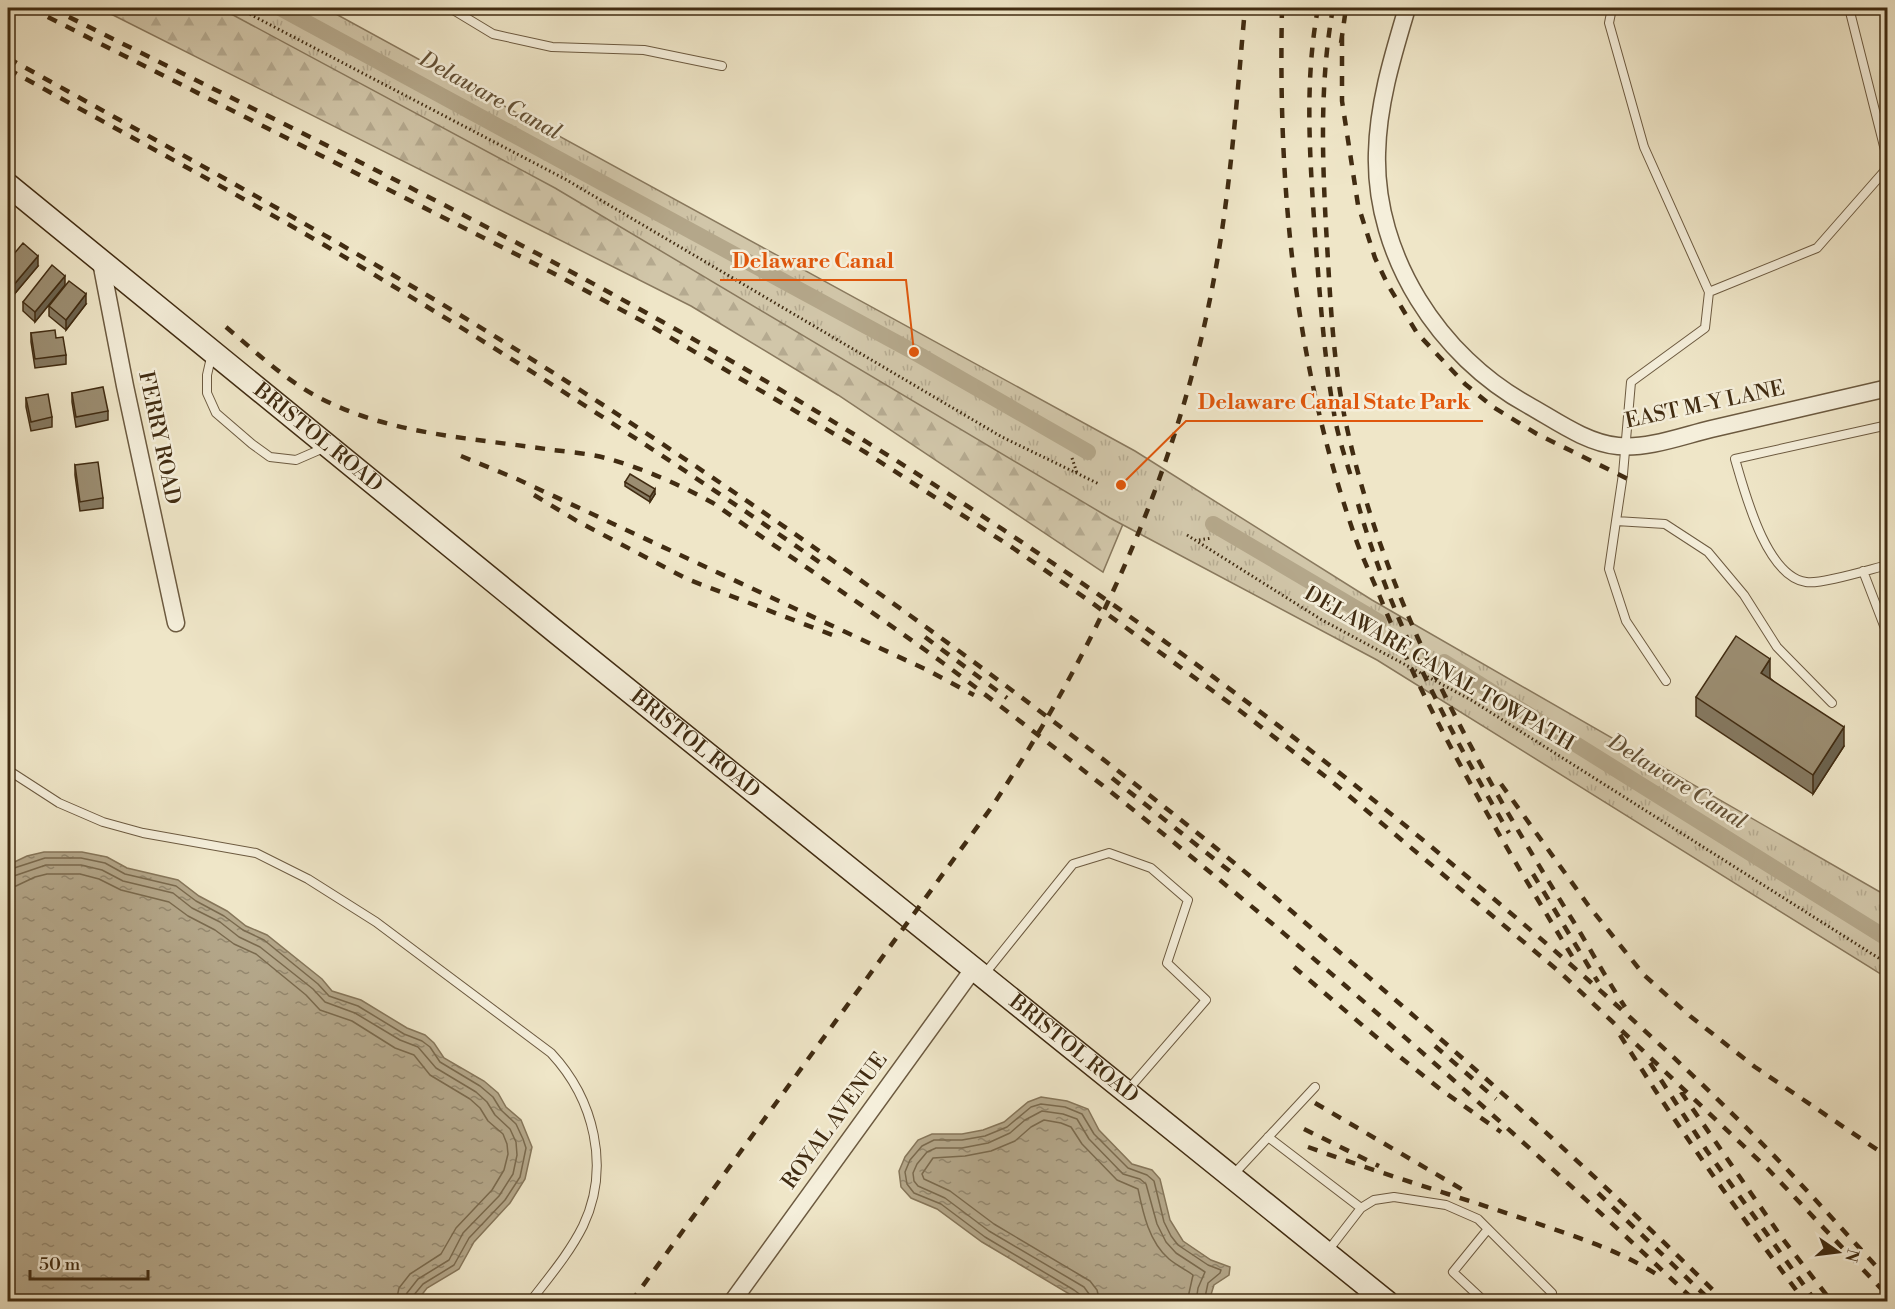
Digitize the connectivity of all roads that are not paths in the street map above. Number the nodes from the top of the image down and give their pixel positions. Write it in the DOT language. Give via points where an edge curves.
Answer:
graph roads {
  1 [pos="450,8"];
  2 [pos="1407,8"];
  3 [pos="1612,8"];
  4 [pos="1849,8"];
  5 [pos="722,66"];
  6 [pos="1887,165"];
  7 [pos="8,185"];
  8 [pos="100,262"];
  9 [pos="1709,292"];
  10 [pos="212,352"];
  11 [pos="1887,388"];
  12 [pos="1887,425"];
  13 [pos="328,446"];
  14 [pos="1626,447"];
  15 [pos="1616,521"];
  16 [pos="1887,565"];
  17 [pos="1863,571"];
  18 [pos="176,623"];
  19 [pos="1887,636"];
  20 [pos="1666,681"];
  21 [pos="1832,703"];
  22 [pos="8,770"];
  23 [pos="979,972"];
  24 [pos="1315,1087"];
  25 [pos="1127,1091"];
  26 [pos="1268,1137"];
  27 [pos="1232,1176"];
  28 [pos="1361,1208"];
  29 [pos="1488,1228"];
  30 [pos="1327,1253"];
  31 [pos="530,1302"];
  32 [pos="732,1302"];
  33 [pos="1387,1302"];
  34 [pos="1485,1302"];
  35 [pos="1549,1302"];
  1 -- 5 [label="lane" via="493,34 552,47 644,50"];
  2 -- 14 [label="street, EAST M-Y LANE" via="1385,88 1377,154 1383,215 1407,278 1440,331 1487,379 1586,436"];
  3 -- 9 [label="lane" via="1609,23 1644,147"];
  4 -- 6 [label="lane"];
  6 -- 9 [label="lane" via="1817,248"];
  7 -- 8 [label="main road, BRISTOL ROAD"];
  8 -- 10 [label="main road, BRISTOL ROAD"];
  8 -- 18 [label="street, FERRY ROAD"];
  9 -- 14 [label="lane" via="1705,328 1631,382"];
  10 -- 13 [label="main road, BRISTOL ROAD"];
  10 -- 13 [label="lane" via="207,393 216,413 252,444 270,457 296,460"];
  11 -- 14 [label="street, EAST M-Y LANE"];
  12 -- 17 [label="lane" via="1735,459 1753,519 1782,569 1808,583"];
  13 -- 23 [label="main road, BRISTOL ROAD"];
  14 -- 15 [label="lane"];
  15 -- 20 [label="lane" via="1609,569 1626,621"];
  15 -- 21 [label="lane" via="1665,524 1708,552 1743,595 1777,647"];
  16 -- 17 [label="lane"];
  17 -- 19 [label="lane"];
  22 -- 31 [label="lane" via="59,803 103,822 256,853 298,874 376,922 561,1064 590,1118 596,1180 589,1210 576,1238"];
  23 -- 25 [label="main road, BRISTOL ROAD"];
  23 -- 25 [label="lane" via="1073,864 1109,853 1150,868 1188,900 1167,963 1206,1000"];
  23 -- 32 [label="street, ROYAL AVENUE"];
  24 -- 26 [label="lane"];
  25 -- 27 [label="main road, BRISTOL ROAD"];
  26 -- 27 [label="lane"];
  26 -- 28 [label="lane"];
  27 -- 30 [label="main road, BRISTOL ROAD"];
  28 -- 29 [label="lane" via="1374,1200 1394,1197 1446,1205 1478,1219"];
  28 -- 30 [label="lane"];
  29 -- 34 [label="lane" via="1453,1272"];
  29 -- 35 [label="lane" via="1552,1293"];
  30 -- 33 [label="main road, BRISTOL ROAD"];
}
